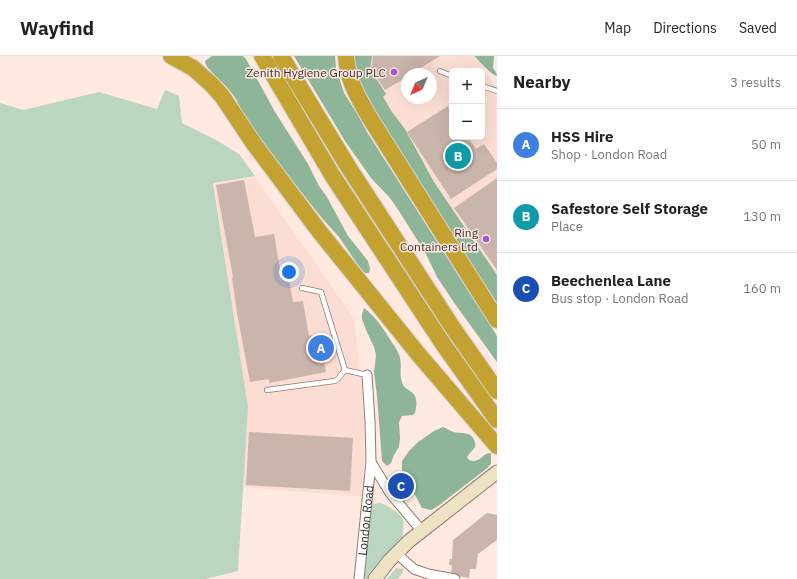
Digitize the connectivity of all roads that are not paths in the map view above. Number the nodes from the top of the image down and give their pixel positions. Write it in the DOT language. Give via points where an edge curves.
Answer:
graph roads {
  1 [pos="171,56"];
  2 [pos="262,56"];
  3 [pos="281,56"];
  4 [pos="346,56"];
  5 [pos="440,71"];
  6 [pos="449,75"];
  7 [pos="485,87"];
  8 [pos="497,91"];
  9 [pos="302,288"];
  10 [pos="497,320"];
  11 [pos="345,370"];
  12 [pos="367,376"];
  13 [pos="267,390"];
  14 [pos="497,391"];
  15 [pos="497,420"];
  16 [pos="497,446"];
  17 [pos="371,462"];
  18 [pos="493,475"];
  19 [pos="421,530"];
  20 [pos="396,553"];
  21 [pos="360,579"];
  22 [pos="375,579"];
  23 [pos="455,579"];
  1 -- 16 [label="highway" via="193,68 222,96 254,144 319,231 419,355"];
  2 -- 15 [label="highway" via="336,181 443,344"];
  3 -- 14 [label="highway" via="349,168"];
  4 -- 10 [label="highway" via="352,83 368,115"];
  5 -- 6 [label="lane"];
  7 -- 8 [label="lane"];
  9 -- 11 [label="lane" via="321,292"];
  11 -- 12 [label="lane"];
  11 -- 13 [label="lane" via="338,380"];
  12 -- 17 [label="street, London Road"];
  17 -- 19 [label="street, London Road" via="390,493"];
  17 -- 21 [label="street, London Road"];
  18 -- 19 [label="main road"];
  19 -- 20 [label="main road"];
  20 -- 22 [label="main road"];
  20 -- 23 [label="street" via="414,569"];
}
